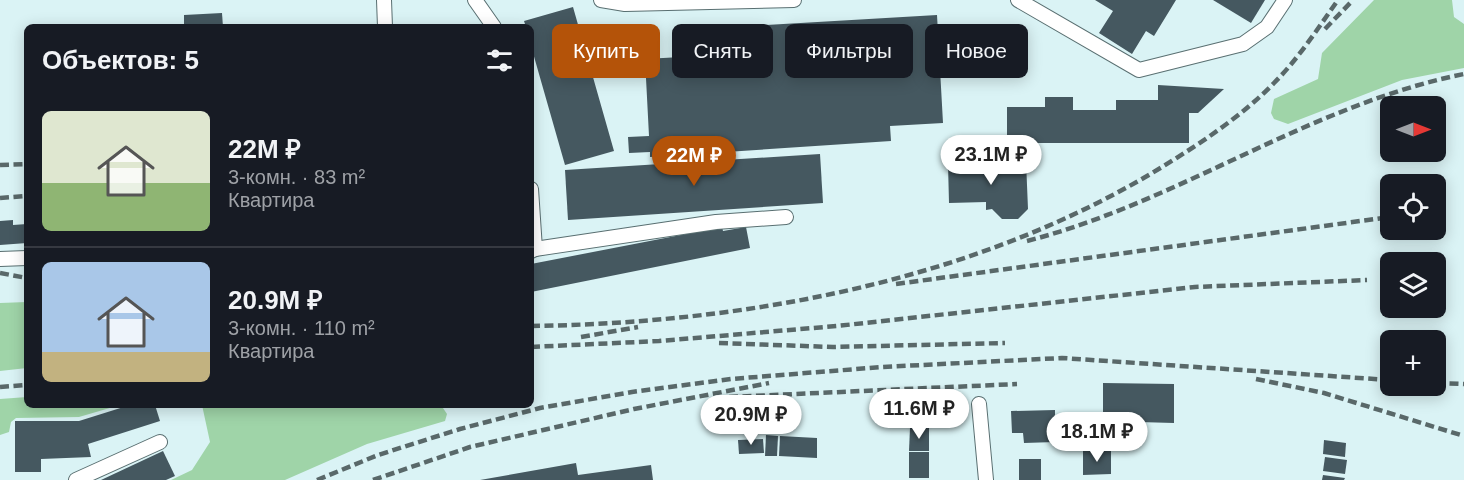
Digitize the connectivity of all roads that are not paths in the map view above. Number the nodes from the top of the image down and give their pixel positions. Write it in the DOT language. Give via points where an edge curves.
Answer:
graph roads {
  1 [pos="384,0"];
  2 [pos="475,0"];
  3 [pos="601,0"];
  4 [pos="794,0"];
  5 [pos="1018,0"];
  6 [pos="1285,0"];
  7 [pos="385,24"];
  8 [pos="492,24"];
  9 [pos="786,216"];
  10 [pos="534,250"];
  11 [pos="0,258"];
  12 [pos="24,258"];
  13 [pos="979,404"];
  14 [pos="160,442"];
  15 [pos="76,480"];
  16 [pos="986,480"];
  1 -- 7 [label="lane"];
  2 -- 8 [label="lane"];
  3 -- 4 [label="lane" via="625,4"];
  5 -- 6 [label="lane" via="1139,70 1243,44 1267,27"];
  9 -- 10 [label="lane" via="716,222"];
  11 -- 12 [label="lane"];
  13 -- 16 [label="lane"];
  14 -- 15 [label="lane"];
}
